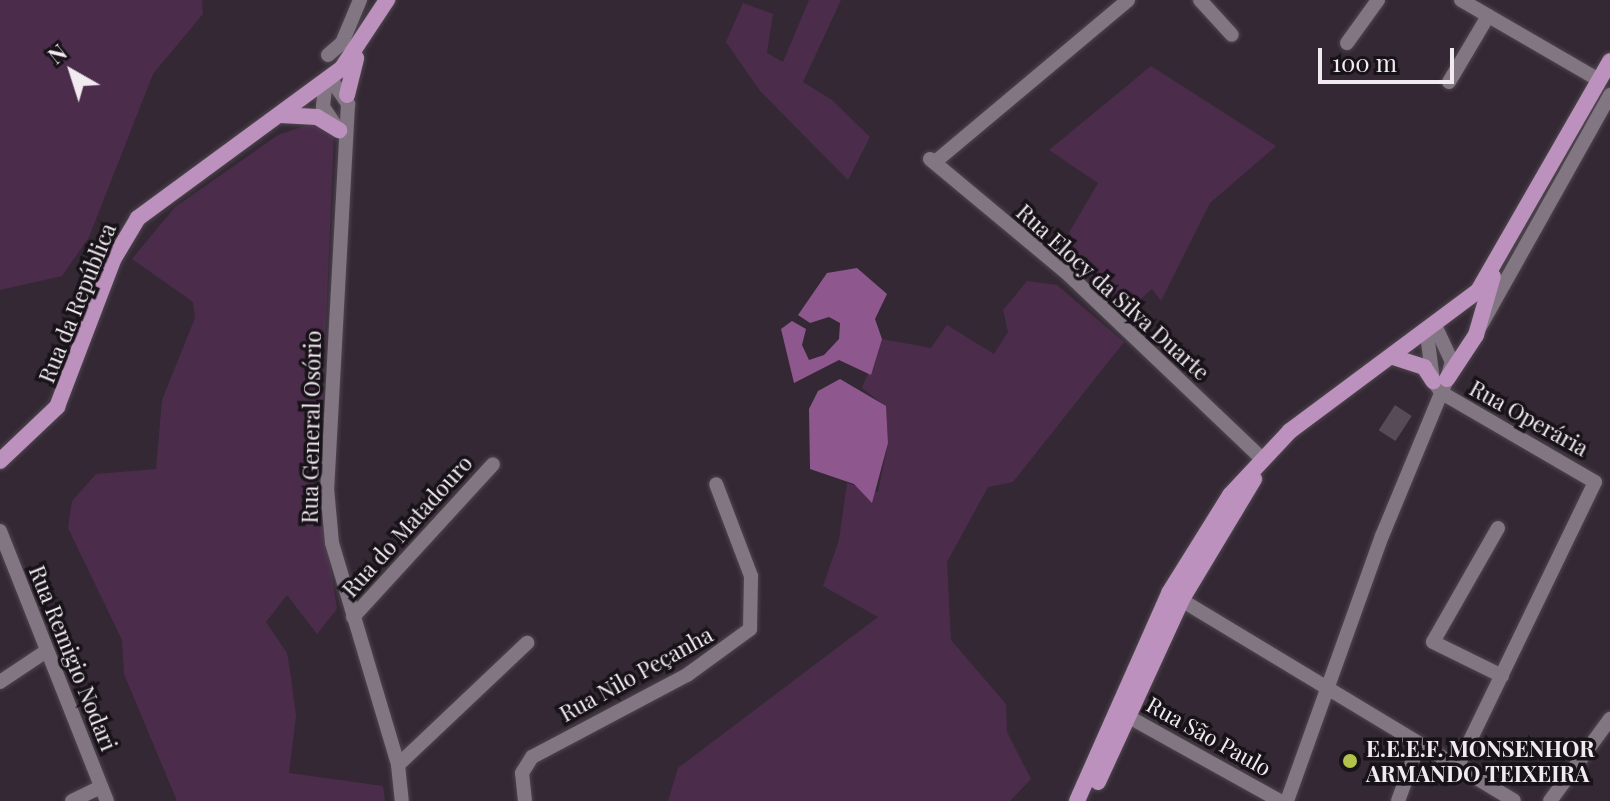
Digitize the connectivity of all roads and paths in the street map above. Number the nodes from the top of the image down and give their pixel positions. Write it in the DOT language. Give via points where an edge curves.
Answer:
graph roads {
  1 [pos="360,0"];
  2 [pos="387,0"];
  3 [pos="1128,0"];
  4 [pos="1200,0"];
  5 [pos="1378,0"];
  6 [pos="1461,0"];
  7 [pos="1488,16"];
  8 [pos="347,31"];
  9 [pos="1232,35"];
  10 [pos="1347,43"];
  11 [pos="361,47"];
  12 [pos="328,55"];
  13 [pos="1606,71"];
  14 [pos="328,79"];
  15 [pos="1449,82"];
  16 [pos="347,95"];
  17 [pos="1610,95"];
  18 [pos="280,115"];
  19 [pos="341,135"];
  20 [pos="1493,270"];
  21 [pos="1455,313"];
  22 [pos="1479,328"];
  23 [pos="1432,331"];
  24 [pos="1393,357"];
  25 [pos="1441,384"];
  26 [pos="1263,460"];
  27 [pos="0,461"];
  28 [pos="493,464"];
  29 [pos="716,484"];
  30 [pos="1498,528"];
  31 [pos="0,531"];
  32 [pos="1176,596"];
  33 [pos="353,617"];
  34 [pos="527,643"];
  35 [pos="45,652"];
  36 [pos="1502,676"];
  37 [pos="0,682"];
  38 [pos="1328,685"];
  39 [pos="1122,713"];
  40 [pos="1610,719"];
  41 [pos="1418,746"];
  42 [pos="398,765"];
  43 [pos="1457,768"];
  44 [pos="104,794"];
  45 [pos="72,801"];
  46 [pos="402,801"];
  47 [pos="525,801"];
  48 [pos="1077,801"];
  49 [pos="1089,801"];
  50 [pos="1280,801"];
  51 [pos="1287,801"];
  52 [pos="1398,801"];
  53 [pos="1514,801"];
  54 [pos="1550,801"];
  1 -- 8 [label="street"];
  2 -- 11 [label="main road"];
  3 -- 26 [label="street, Rua Elocy da Silva Duarte" via="932,161 1069,275"];
  4 -- 9 [label="street"];
  5 -- 10 [label="street"];
  6 -- 7 [label="street"];
  7 -- 13 [label="street"];
  7 -- 15 [label="street"];
  8 -- 11 [label="street"];
  8 -- 12 [label="street"];
  11 -- 14 [label="main road, Rua da República"];
  11 -- 16 [label="main road"];
  13 -- 20 [label="main road"];
  14 -- 16 [label="street"];
  14 -- 18 [label="main road, Rua da República"];
  14 -- 19 [label="street, Rua General Osório" via="323,107"];
  16 -- 19 [label="street, Rua General Osório"];
  17 -- 22 [label="street"];
  18 -- 19 [label="main road" via="317,117"];
  18 -- 27 [label="main road, Rua da República" via="138,218 113,260 57,407"];
  19 -- 33 [label="street, Rua General Osório" via="327,488 332,543"];
  20 -- 21 [label="main road"];
  20 -- 22 [label="main road"];
  21 -- 22 [label="main road" via="1472,318"];
  21 -- 23 [label="main road"];
  22 -- 25 [label="main road"];
  23 -- 24 [label="main road"];
  23 -- 25 [label="street"];
  23 -- 25 [label="street" via="1452,362"];
  24 -- 25 [label="main road" via="1424,367"];
  24 -- 26 [label="main road" via="1322,404"];
  25 -- 36 [label="street, Rua Operária" via="1595,482"];
  25 -- 38 [label="street"];
  26 -- 32 [label="main road" via="1230,495"];
  28 -- 33 [label="street, Rua do Matadouro"];
  29 -- 47 [label="street, Rua Nilo Peçanha" via="751,576 750,629 687,675 532,757 522,773"];
  30 -- 36 [label="street" via="1433,642"];
  31 -- 35 [label="street, Rua Remigio Nodari"];
  32 -- 38 [label="street"];
  32 -- 39 [label="main road"];
  33 -- 42 [label="street, Rua General Osório"];
  34 -- 42 [label="street"];
  35 -- 37 [label="street"];
  35 -- 44 [label="street, Rua Remigio Nodari"];
  36 -- 43 [label="street"];
  38 -- 41 [label="street"];
  38 -- 51 [label="street"];
  39 -- 48 [label="main road"];
  39 -- 49 [label="main road"];
  39 -- 50 [label="street, Rua São Paulo"];
  40 -- 54 [label="street"];
  41 -- 43 [label="street"];
  41 -- 52 [label="street"];
  42 -- 46 [label="street, Rua General Osório"];
  43 -- 53 [label="street"];
  44 -- 45 [label="street"];
}
